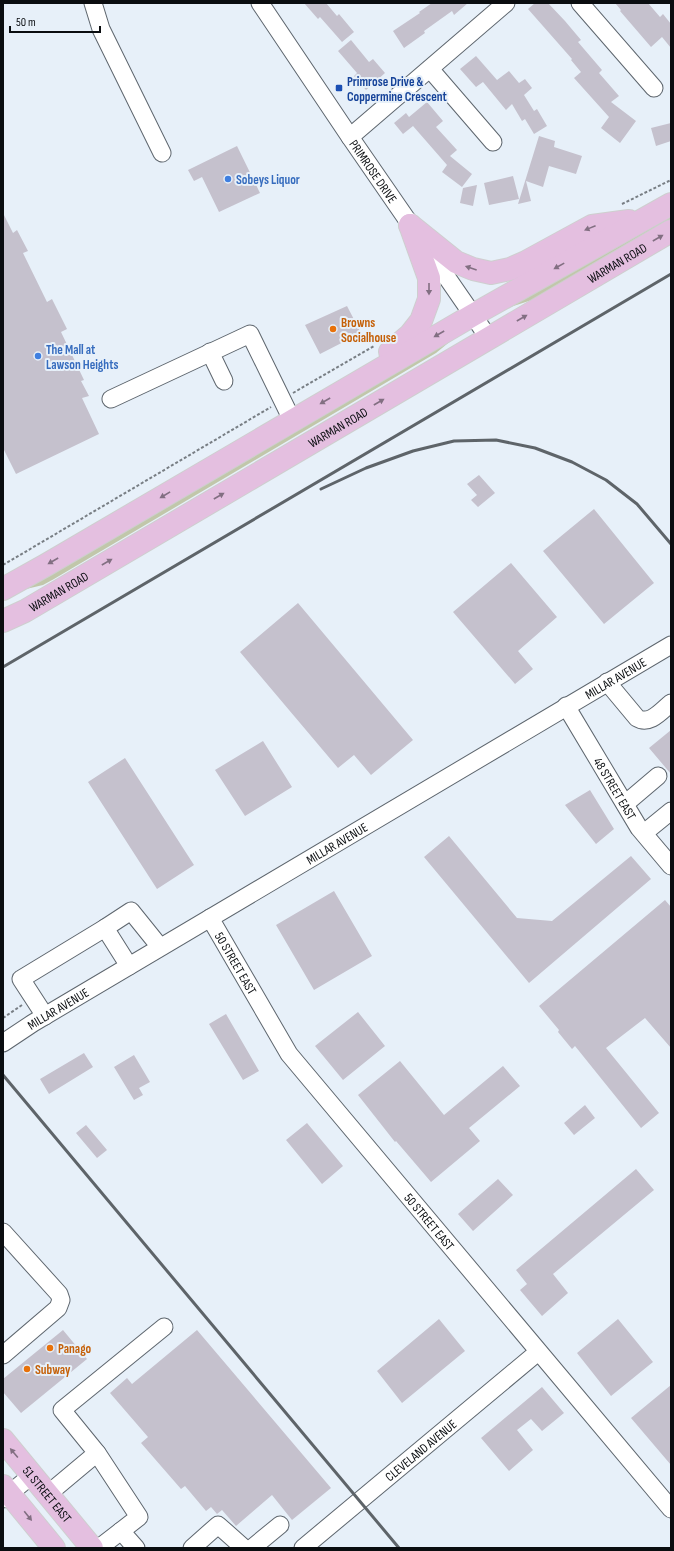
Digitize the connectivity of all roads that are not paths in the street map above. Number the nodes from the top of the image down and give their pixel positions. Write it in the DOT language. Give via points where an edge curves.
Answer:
graph roads {
  1 [pos="93,3"];
  2 [pos="260,3"];
  3 [pos="506,3"];
  4 [pos="580,3"];
  5 [pos="430,69"];
  6 [pos="654,88"];
  7 [pos="350,137"];
  8 [pos="493,142"];
  9 [pos="162,153"];
  10 [pos="671,204"];
  11 [pos="642,219"];
  12 [pos="410,225"];
  13 [pos="671,230"];
  14 [pos="473,314"];
  15 [pos="488,338"];
  16 [pos="210,352"];
  17 [pos="224,381"];
  18 [pos="359,381"];
  19 [pos="111,399"];
  20 [pos="292,420"];
  21 [pos="3,589"];
  22 [pos="3,621"];
  23 [pos="671,645"];
  24 [pos="607,682"];
  25 [pos="671,703"];
  26 [pos="566,706"];
  27 [pos="658,776"];
  28 [pos="625,804"];
  29 [pos="671,811"];
  30 [pos="644,833"];
  31 [pos="671,866"];
  32 [pos="210,918"];
  33 [pos="105,928"];
  34 [pos="160,947"];
  35 [pos="129,966"];
  36 [pos="45,1016"];
  37 [pos="3,1043"];
  38 [pos="3,1232"];
  39 [pos="164,1327"];
  40 [pos="538,1352"];
  41 [pos="3,1355"];
  42 [pos="3,1440"];
  43 [pos="97,1454"];
  44 [pos="32,1475"];
  45 [pos="5,1493"];
  46 [pos="48,1494"];
  47 [pos="671,1509"];
  48 [pos="280,1525"];
  49 [pos="121,1531"];
  50 [pos="54,1548"];
  51 [pos="92,1548"];
  52 [pos="99,1548"];
  53 [pos="136,1548"];
  54 [pos="192,1548"];
  55 [pos="244,1548"];
  56 [pos="252,1548"];
  57 [pos="303,1548"];
  1 -- 9 [label="street" via="101,29"];
  2 -- 7 [label="street, PRIMROSE DRIVE"];
  3 -- 5 [label="street"];
  4 -- 6 [label="street"];
  5 -- 7 [label="street"];
  5 -- 8 [label="street"];
  7 -- 12 [label="street, PRIMROSE DRIVE"];
  10 -- 11 [label="main road, WARMAN ROAD"];
  11 -- 12 [label="main road, one-way" via="592,226 526,262 491,273 456,262"];
  11 -- 14 [label="main road, WARMAN ROAD, one-way"];
  12 -- 14 [label="street, PRIMROSE DRIVE"];
  12 -- 18 [label="main road, one-way" via="429,278 427,307 421,321 410,335"];
  15 -- 13 [label="main road, WARMAN ROAD, one-way"];
  14 -- 15 [label="street, PRIMROSE DRIVE"];
  14 -- 18 [label="main road, WARMAN ROAD, one-way"];
  22 -- 15 [label="main road, WARMAN ROAD, one-way" via="25,611"];
  16 -- 17 [label="street"];
  16 -- 19 [label="street"];
  16 -- 20 [label="street" via="250,334"];
  18 -- 20 [label="main road, WARMAN ROAD, one-way"];
  20 -- 21 [label="main road, WARMAN ROAD, one-way"];
  23 -- 24 [label="street, MILLAR AVENUE"];
  24 -- 25 [label="street" via="641,720 651,719"];
  24 -- 26 [label="street, MILLAR AVENUE"];
  26 -- 28 [label="street, 48 STREET EAST"];
  26 -- 32 [label="street, MILLAR AVENUE"];
  27 -- 28 [label="street"];
  28 -- 30 [label="street, 48 STREET EAST"];
  29 -- 30 [label="street"];
  30 -- 31 [label="street, 48 STREET EAST"];
  32 -- 34 [label="street, MILLAR AVENUE"];
  32 -- 40 [label="street, 50 STREET EAST" via="289,1054"];
  33 -- 34 [label="street" via="131,911"];
  33 -- 35 [label="street"];
  33 -- 36 [label="street" via="21,979"];
  34 -- 35 [label="street, MILLAR AVENUE"];
  35 -- 36 [label="street, MILLAR AVENUE"];
  36 -- 37 [label="street, MILLAR AVENUE"];
  38 -- 41 [label="street" via="59,1294 61,1300 58,1308"];
  39 -- 43 [label="street" via="62,1410"];
  40 -- 47 [label="street, 50 STREET EAST"];
  40 -- 57 [label="street, CLEVELAND AVENUE"];
  44 -- 42 [label="main road, 51 STREET EAST, one-way"];
  43 -- 46 [label="street"];
  43 -- 49 [label="street" via="139,1517"];
  44 -- 45 [label="street"];
  44 -- 46 [label="main road, 51 STREET EAST"];
  45 -- 50 [label="main road, one-way"];
  46 -- 51 [label="main road, 51 STREET EAST"];
  48 -- 56 [label="street"];
  49 -- 52 [label="street"];
  49 -- 53 [label="street"];
  54 -- 55 [label="street" via="218,1525"];
}
